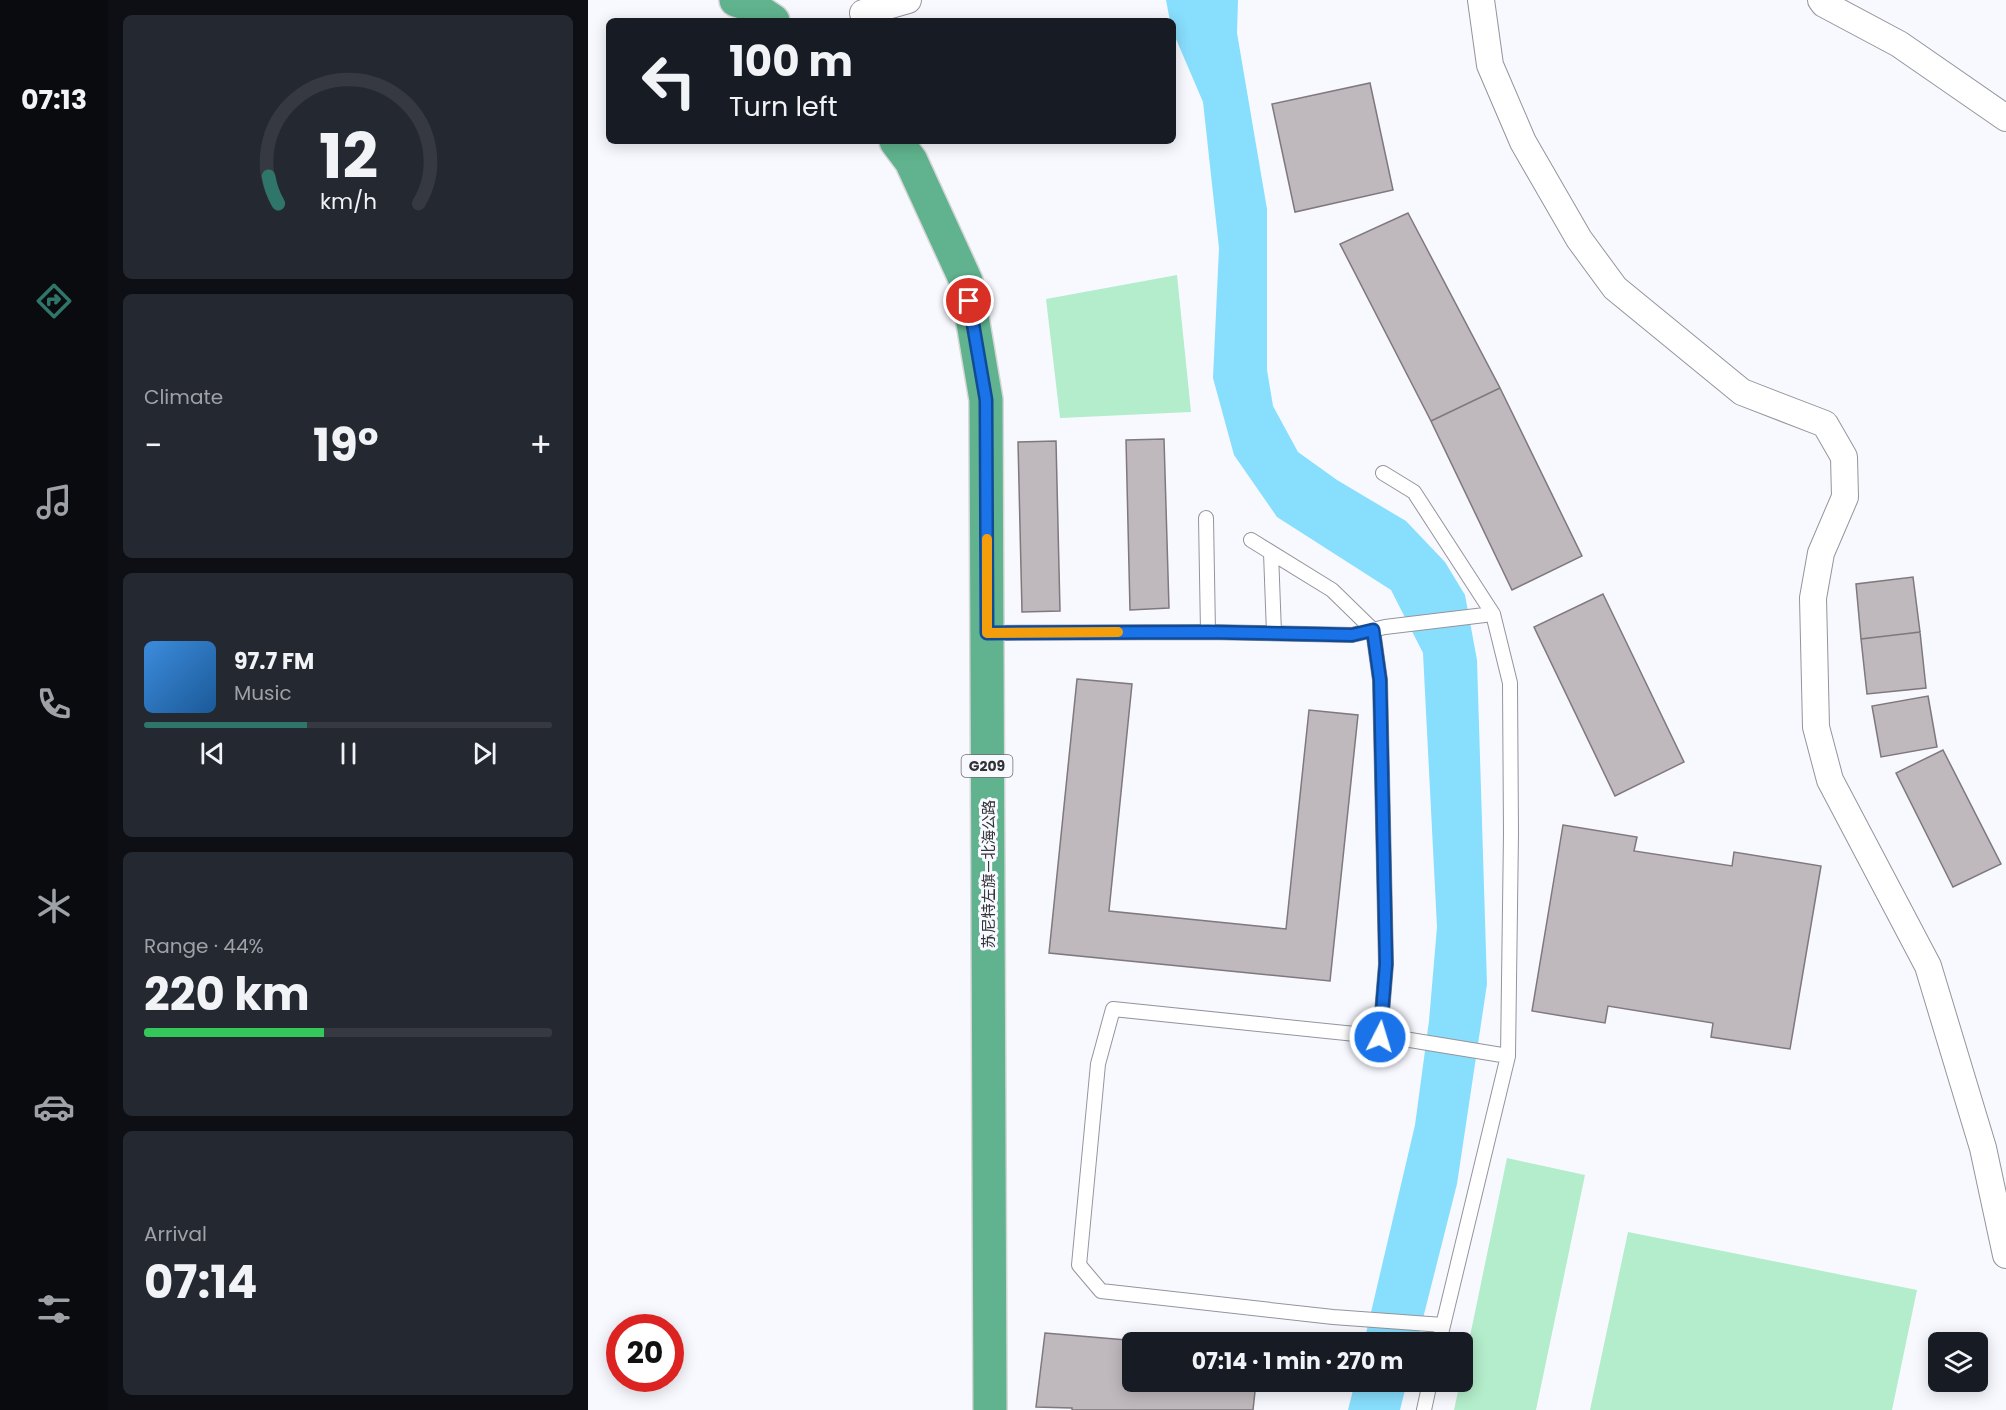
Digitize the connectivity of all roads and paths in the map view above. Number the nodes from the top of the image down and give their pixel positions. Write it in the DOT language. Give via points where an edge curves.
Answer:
graph roads {
  1 [pos="735,0"];
  2 [pos="908,0"];
  3 [pos="1481,0"];
  4 [pos="1821,0"];
  5 [pos="864,11"];
  6 [pos="769,18"];
  7 [pos="2006,118"];
  8 [pos="898,144"];
  9 [pos="1383,473"];
  10 [pos="1206,518"];
  11 [pos="1251,540"];
  12 [pos="1271,553"];
  13 [pos="1493,614"];
  14 [pos="1379,628"];
  15 [pos="1208,632"];
  16 [pos="987,633"];
  17 [pos="1274,633"];
  18 [pos="1380,1037"];
  19 [pos="1508,1056"];
  20 [pos="2006,1255"];
  21 [pos="1443,1325"];
  22 [pos="1441,1332"];
  23 [pos="1428,1392"];
  24 [pos="990,1410"];
  25 [pos="1424,1410"];
  1 -- 6 [label="highway"];
  2 -- 5 [label="street"];
  3 -- 20 [label="street" via="1490,65 1523,142 1579,239 1615,288 1742,392 1824,424 1844,457 1845,497 1821,554 1813,598 1816,727 1830,780 1928,966 1983,1148"];
  4 -- 7 [label="street" via="1899,45"];
  8 -- 16 [label="highway, 苏尼特左旗—北海公路 / G209" via="911,161 966,281 986,400"];
  9 -- 13 [label="lane" via="1414,492"];
  10 -- 15 [label="lane"];
  11 -- 12 [label="lane"];
  12 -- 14 [label="lane" via="1332,590"];
  12 -- 17 [label="lane"];
  13 -- 14 [label="lane"];
  13 -- 19 [label="lane" via="1510,682"];
  14 -- 17 [label="lane" via="1352,635"];
  14 -- 18 [label="lane" via="1386,964"];
  15 -- 16 [label="lane"];
  15 -- 17 [label="lane"];
  16 -- 24 [label="highway, 苏尼特左旗—北海公路 / G209"];
  18 -- 19 [label="lane"];
  18 -- 21 [label="lane" via="1113,1009 1098,1064 1079,1265 1101,1291"];
  19 -- 21 [label="lane"];
  21 -- 22 [label="lane"];
  23 -- 25 [label="lane"];
}
